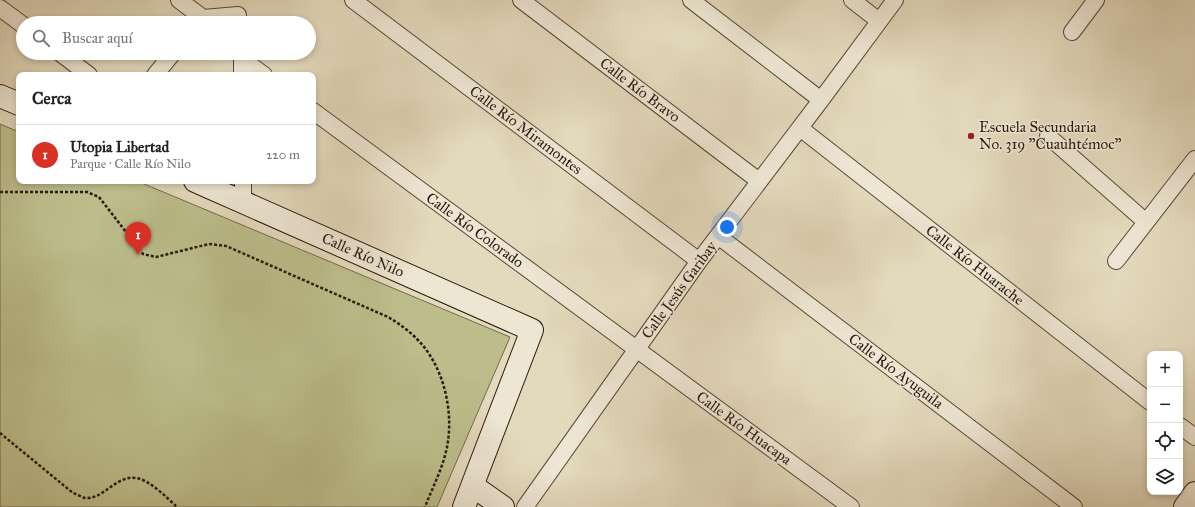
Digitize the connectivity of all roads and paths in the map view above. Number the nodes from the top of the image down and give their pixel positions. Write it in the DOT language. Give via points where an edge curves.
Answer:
graph roads {
  1 [pos="178,0"];
  2 [pos="353,0"];
  3 [pos="521,0"];
  4 [pos="692,0"];
  5 [pos="852,0"];
  6 [pos="895,0"];
  7 [pos="1096,0"];
  8 [pos="0,8"];
  9 [pos="238,13"];
  10 [pos="196,16"];
  11 [pos="224,16"];
  12 [pos="16,20"];
  13 [pos="878,21"];
  14 [pos="1072,32"];
  15 [pos="69,60"];
  16 [pos="167,60"];
  17 [pos="242,60"];
  18 [pos="247,60"];
  19 [pos="85,72"];
  20 [pos="157,72"];
  21 [pos="242,72"];
  22 [pos="261,72"];
  23 [pos="0,96"];
  24 [pos="821,100"];
  25 [pos="16,103"];
  26 [pos="316,113"];
  27 [pos="800,128"];
  28 [pos="1048,136"];
  29 [pos="1195,159"];
  30 [pos="759,180"];
  31 [pos="209,184"];
  32 [pos="243,191"];
  33 [pos="0,192"];
  34 [pos="1146,222"];
  35 [pos="718,236"];
  36 [pos="699,261"];
  37 [pos="1116,261"];
  38 [pos="637,349"];
  39 [pos="1147,400"];
  40 [pos="1183,428"];
  41 [pos="0,433"];
  42 [pos="1195,437"];
  43 [pos="473,486"];
  44 [pos="1195,493"];
  45 [pos="177,507"];
  46 [pos="425,507"];
  47 [pos="464,507"];
  48 [pos="503,507"];
  49 [pos="525,507"];
  50 [pos="851,507"];
  51 [pos="1074,507"];
  52 [pos="1184,507"];
  1 -- 10 [label="street"];
  2 -- 36 [label="street, Calle Río Miramontes"];
  3 -- 30 [label="street, Calle Río Bravo"];
  4 -- 24 [label="street"];
  5 -- 13 [label="street"];
  6 -- 13 [label="street, Calle Jesús Garibay"];
  7 -- 14 [label="street"];
  8 -- 12 [label="street"];
  9 -- 11 [label="street"];
  13 -- 24 [label="street, Calle Jesús Garibay"];
  15 -- 19 [label="street"];
  16 -- 20 [label="street"];
  17 -- 21 [label="street"];
  18 -- 22 [label="street"];
  23 -- 25 [label="street"];
  24 -- 27 [label="street, Calle Jesús Garibay"];
  26 -- 38 [label="street, Calle Río Colorado"];
  27 -- 30 [label="street, Calle Jesús Garibay"];
  27 -- 39 [label="street, Calle Río Huarache"];
  28 -- 34 [label="street"];
  29 -- 34 [label="street"];
  30 -- 35 [label="street, Calle Jesús Garibay"];
  31 -- 32 [label="street, Calle Río Nilo"];
  32 -- 43 [label="street, Calle Río Nilo" via="532,330"];
  33 -- 46 [label="path" via="87,192 99,197 143,254 156,257 209,244 226,246 388,317 403,326 418,339 433,361 447,401 448,440 444,459"];
  34 -- 37 [label="street"];
  35 -- 36 [label="street, Calle Jesús Garibay"];
  35 -- 51 [label="street, Calle Río Ayuguila"];
  36 -- 38 [label="street, Calle Jesús Garibay"];
  38 -- 49 [label="street, Calle Jesús Garibay"];
  38 -- 50 [label="street, Calle Río Huacapa"];
  40 -- 42 [label="street"];
  41 -- 45 [label="path" via="73,493 84,498 94,497 125,478 137,478 149,484"];
  43 -- 47 [label="street"];
  43 -- 48 [label="street"];
  44 -- 52 [label="street"];
}
